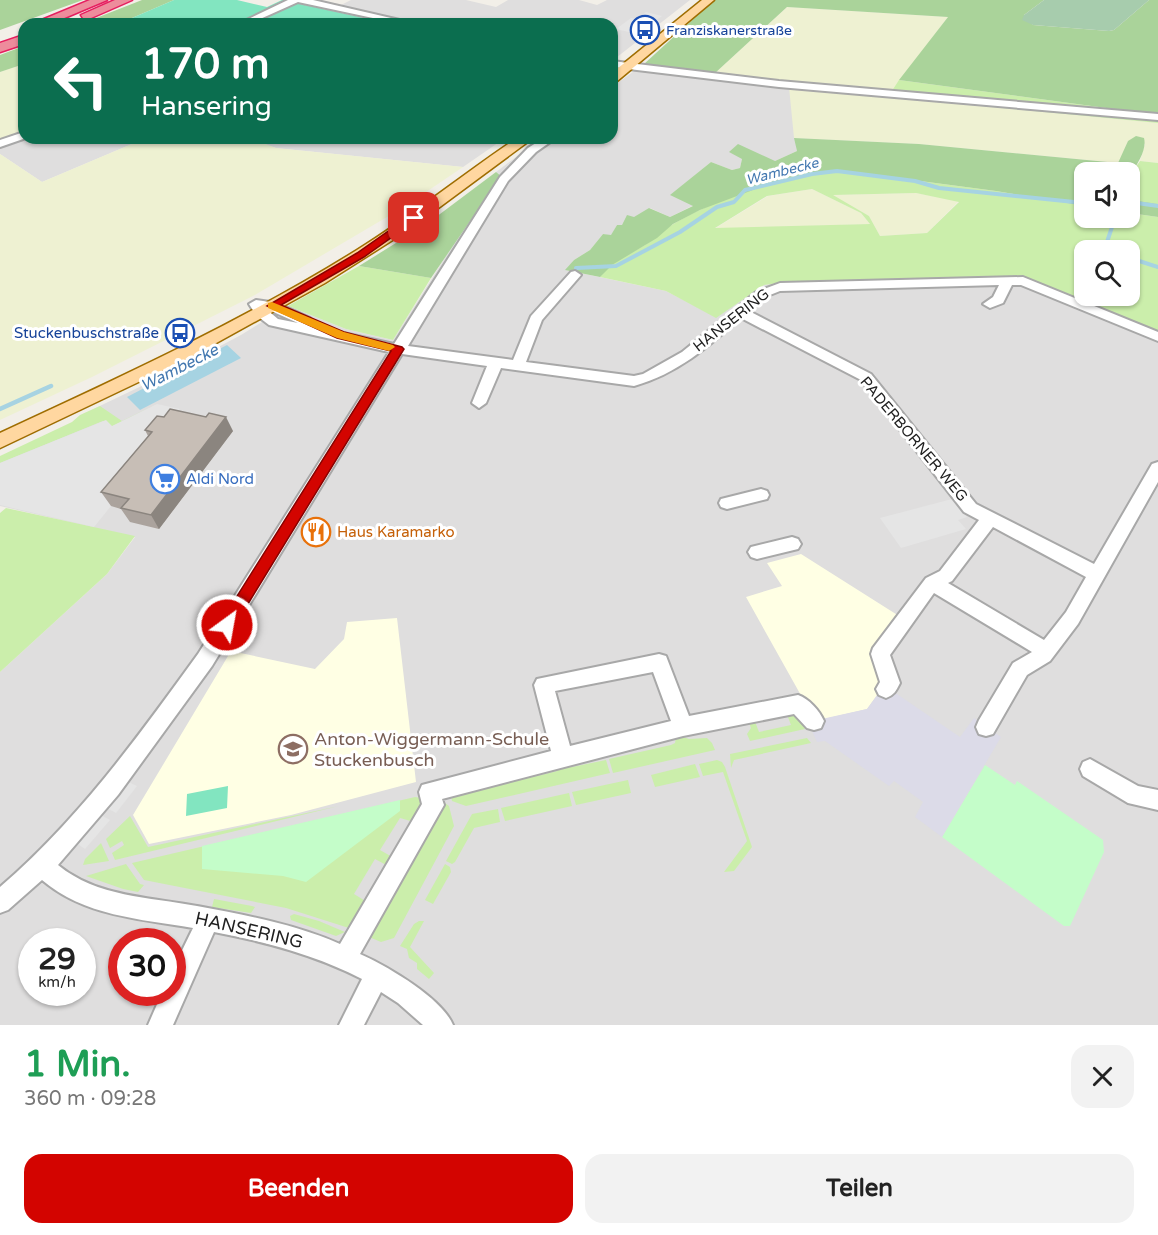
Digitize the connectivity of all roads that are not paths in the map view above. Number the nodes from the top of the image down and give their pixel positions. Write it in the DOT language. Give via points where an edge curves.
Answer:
graph roads {
  1 [pos="90,0"];
  2 [pos="126,0"];
  3 [pos="135,0"];
  4 [pos="295,0"];
  5 [pos="301,0"];
  6 [pos="696,0"];
  7 [pos="709,0"];
  8 [pos="107,3"];
  9 [pos="63,18"];
  10 [pos="67,18"];
  11 [pos="255,18"];
  12 [pos="385,18"];
  13 [pos="18,31"];
  14 [pos="0,38"];
  15 [pos="18,41"];
  16 [pos="0,48"];
  17 [pos="618,64"];
  18 [pos="618,65"];
  19 [pos="618,66"];
  20 [pos="1158,117"];
  21 [pos="18,137"];
  22 [pos="0,144"];
  23 [pos="509,144"];
  24 [pos="518,144"];
  25 [pos="542,144"];
  26 [pos="575,275"];
  27 [pos="1008,281"];
  28 [pos="990,304"];
  29 [pos="263,307"];
  30 [pos="740,312"];
  31 [pos="1158,337"];
  32 [pos="398,349"];
  33 [pos="496,362"];
  34 [pos="518,365"];
  35 [pos="478,403"];
  36 [pos="0,431"];
  37 [pos="0,441"];
  38 [pos="1158,468"];
  39 [pos="761,495"];
  40 [pos="727,503"];
  41 [pos="990,518"];
  42 [pos="792,544"];
  43 [pos="757,552"];
  44 [pos="1097,574"];
  45 [pos="929,587"];
  46 [pos="1047,651"];
  47 [pos="886,688"];
  48 [pos="814,721"];
  49 [pos="684,727"];
  50 [pos="987,727"];
  51 [pos="562,756"];
  52 [pos="1090,769"];
  53 [pos="1158,800"];
  54 [pos="43,866"];
  55 [pos="0,902"];
  56 [pos="208,920"];
  57 [pos="345,958"];
  58 [pos="377,975"];
  59 [pos="160,1025"];
  60 [pos="351,1025"];
  61 [pos="441,1025"];
  1 -- 9 [label="highway"];
  2 -- 8 [label="highway"];
  3 -- 8 [label="highway"];
  4 -- 11 [label="street"];
  5 -- 12 [label="street"];
  6 -- 17 [label="main road"];
  7 -- 18 [label="main road"];
  8 -- 10 [label="highway"];
  13 -- 14 [label="highway"];
  15 -- 16 [label="highway"];
  19 -- 20 [label="street"];
  21 -- 22 [label="street"];
  23 -- 29 [label="main road" via="407,216"];
  24 -- 29 [label="main road" via="379,243"];
  25 -- 32 [label="street" via="504,178"];
  26 -- 34 [label="street" via="536,319"];
  27 -- 28 [label="street" via="998,300"];
  27 -- 30 [label="street, HANSERING" via="780,287 764,292"];
  27 -- 31 [label="street, HANSERING" via="1023,281"];
  29 -- 32 [label="street, HANSERING" via="274,322"];
  29 -- 36 [label="main road"];
  29 -- 37 [label="main road" via="102,394"];
  30 -- 34 [label="street, HANSERING" via="692,351 649,378 616,380"];
  30 -- 41 [label="street, PADERBORNER WEG" via="866,377 970,508"];
  32 -- 33 [label="street, HANSERING"];
  32 -- 54 [label="street" via="205,660 132,762"];
  33 -- 34 [label="street, HANSERING"];
  33 -- 35 [label="street"];
  38 -- 44 [label="street"];
  39 -- 40 [label="street"];
  41 -- 44 [label="street, PADERBORNER WEG"];
  41 -- 45 [label="street" via="946,576"];
  42 -- 43 [label="street"];
  44 -- 46 [label="street"];
  45 -- 46 [label="street"];
  45 -- 47 [label="street" via="880,654 890,683"];
  46 -- 50 [label="street" via="1020,669"];
  48 -- 49 [label="street" via="798,704"];
  49 -- 51 [label="street"];
  49 -- 51 [label="street" via="659,662 544,685"];
  51 -- 57 [label="street" via="429,792 433,805"];
  52 -- 53 [label="street" via="1135,796"];
  54 -- 55 [label="street"];
  54 -- 56 [label="street, HANSERING" via="81,893 107,902"];
  56 -- 57 [label="street, HANSERING" via="300,939"];
  56 -- 59 [label="street"];
  57 -- 58 [label="street, HANSERING"];
  58 -- 60 [label="street"];
  58 -- 61 [label="street, HANSERING" via="421,1003"];
}
